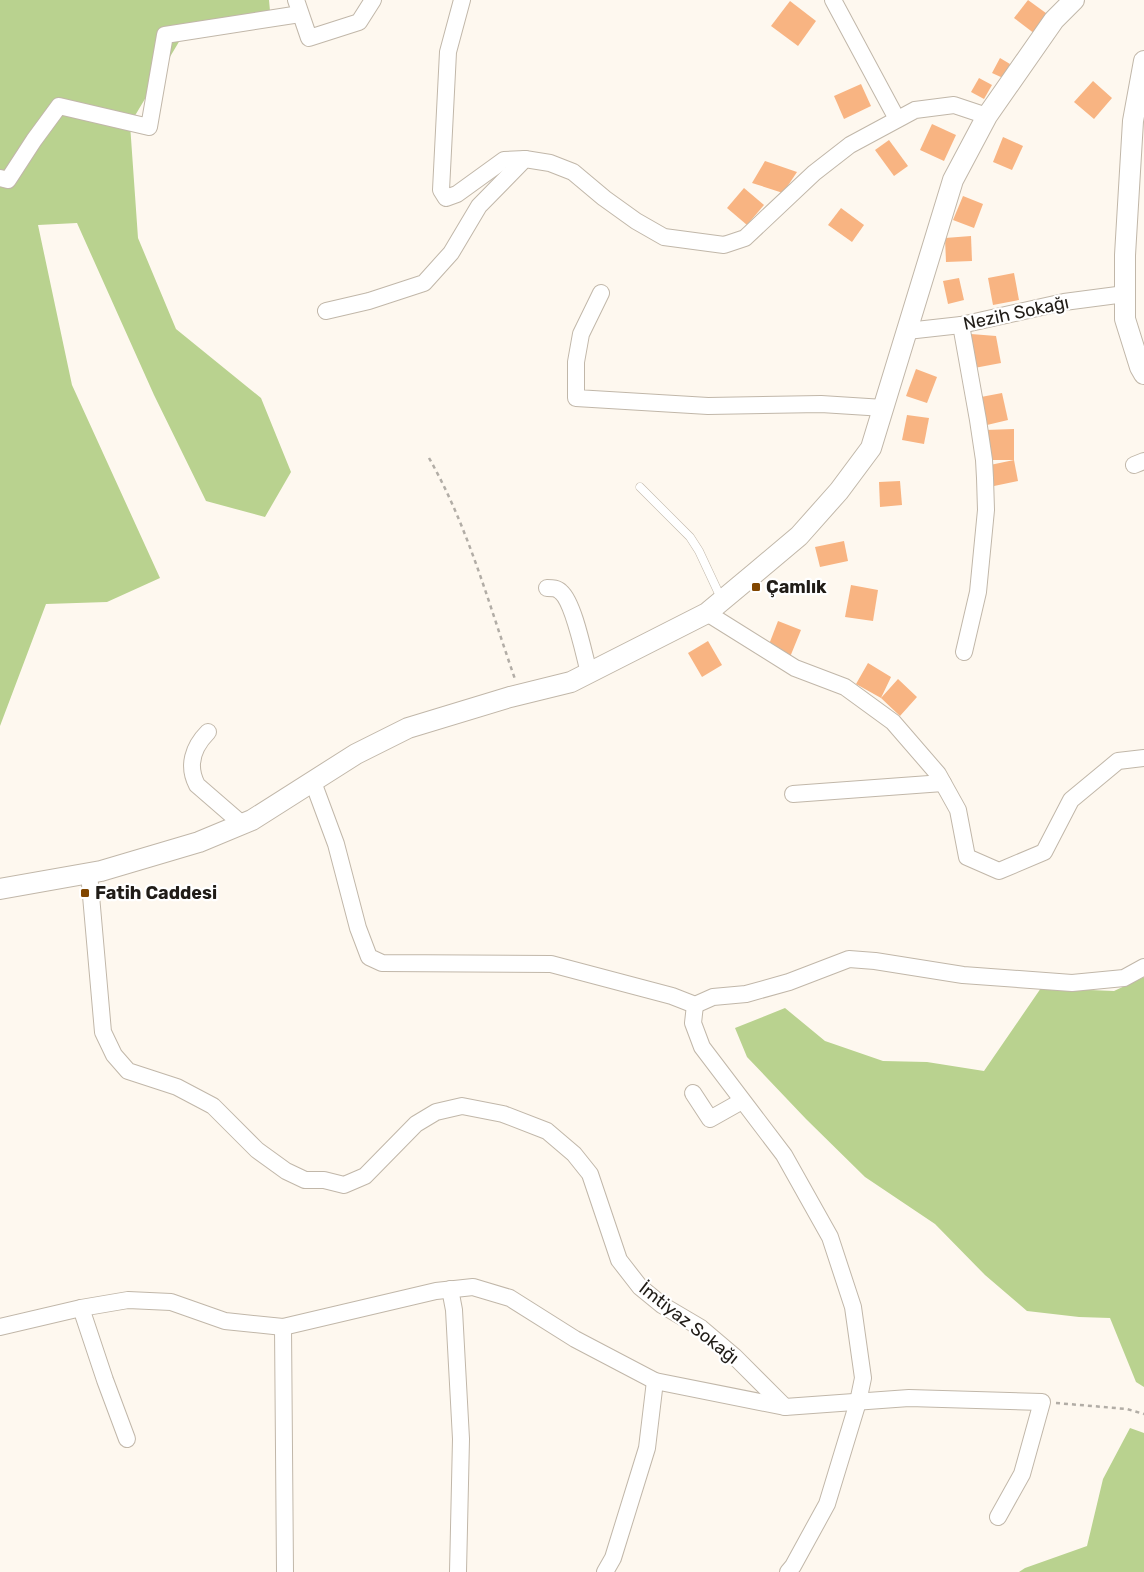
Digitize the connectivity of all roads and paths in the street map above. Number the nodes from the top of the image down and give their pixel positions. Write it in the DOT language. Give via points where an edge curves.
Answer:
graph roads {
  1 [pos="373,0"];
  2 [pos="462,0"];
  3 [pos="833,0"];
  4 [pos="1074,0"];
  5 [pos="298,7"];
  6 [pos="1144,61"];
  7 [pos="987,116"];
  8 [pos="897,119"];
  9 [pos="525,159"];
  10 [pos="0,178"];
  11 [pos="601,293"];
  12 [pos="1125,294"];
  13 [pos="326,311"];
  14 [pos="961,325"];
  15 [pos="907,331"];
  16 [pos="1144,374"];
  17 [pos="884,408"];
  18 [pos="430,458"];
  19 [pos="640,487"];
  20 [pos="547,588"];
  21 [pos="714,606"];
  22 [pos="964,652"];
  23 [pos="589,673"];
  24 [pos="520,695"];
  25 [pos="208,732"];
  26 [pos="1144,758"];
  27 [pos="312,782"];
  28 [pos="943,783"];
  29 [pos="793,794"];
  30 [pos="242,824"];
  31 [pos="89,873"];
  32 [pos="0,889"];
  33 [pos="1144,967"];
  34 [pos="695,1005"];
  35 [pos="693,1093"];
  36 [pos="742,1101"];
  37 [pos="450,1289"];
  38 [pos="81,1308"];
  39 [pos="0,1327"];
  40 [pos="283,1327"];
  41 [pos="655,1381"];
  42 [pos="858,1402"];
  43 [pos="1042,1402"];
  44 [pos="785,1407"];
  45 [pos="1144,1414"];
  46 [pos="127,1439"];
  47 [pos="998,1517"];
  48 [pos="286,1572"];
  49 [pos="458,1572"];
  50 [pos="605,1572"];
  51 [pos="788,1572"];
  1 -- 5 [label="street" via="359,22 309,38"];
  2 -- 9 [label="street" via="448,52 441,190 446,198 457,194 504,160"];
  3 -- 8 [label="street"];
  4 -- 7 [label="street" via="1054,20"];
  5 -- 10 [label="street" via="165,35 149,127 59,106 8,180"];
  6 -- 12 [label="street" via="1133,121"];
  7 -- 8 [label="street" via="954,105 916,110"];
  7 -- 15 [label="street" via="953,180"];
  8 -- 9 [label="street" via="850,145 814,173 745,238 724,245 664,237 604,198 574,172 550,163"];
  9 -- 13 [label="street" via="479,206 451,253 424,283"];
  11 -- 17 [label="street" via="581,334 576,362 576,398 708,406 821,404"];
  12 -- 14 [label="street, Nezih Sokağı" via="1064,302"];
  12 -- 16 [label="street" via="1125,319"];
  14 -- 15 [label="street, Nezih Sokağı"];
  14 -- 22 [label="street" via="984,460 986,510 978,592"];
  15 -- 17 [label="street"];
  17 -- 21 [label="street" via="871,448 839,491 799,536"];
  18 -- 24 [label="path" via="446,486 467,540"];
  19 -- 21 [label="lane" via="690,537 699,551"];
  20 -- 23 [label="street" via="563,593 570,603"];
  21 -- 23 [label="street"];
  21 -- 28 [label="street" via="795,668 845,687 893,722"];
  23 -- 24 [label="street" via="571,682"];
  24 -- 27 [label="street" via="408,728 356,754"];
  25 -- 30 [label="street" via="201,739 191,762 193,778"];
  26 -- 28 [label="street" via="1118,761 1071,800 1044,852 999,871 967,856 958,810"];
  27 -- 30 [label="street"];
  27 -- 34 [label="street" via="336,844 369,957 382,963 551,964"];
  28 -- 29 [label="street"];
  30 -- 31 [label="street" via="199,842"];
  31 -- 32 [label="street"];
  31 -- 44 [label="street, İmtiyaz Sokağı" via="103,1032 114,1055 128,1071 177,1087 213,1106 257,1150 305,1180 344,1185 365,1176 416,1124 436,1112 462,1106 503,1114 547,1131 574,1154 590,1174 619,1260 640,1287 662,1305 701,1328"];
  33 -- 34 [label="street" via="1124,978 1072,983 963,975 849,959 789,982 746,994 713,997"];
  34 -- 36 [label="street" via="693,1023 702,1048"];
  35 -- 36 [label="street" via="710,1119"];
  36 -- 42 [label="street" via="784,1155 830,1237 853,1308 863,1378"];
  37 -- 40 [label="street"];
  37 -- 41 [label="street" via="474,1286 510,1298 575,1339"];
  37 -- 49 [label="street" via="454,1310 460,1439"];
  38 -- 39 [label="street"];
  38 -- 40 [label="street" via="128,1300 171,1302 224,1321"];
  38 -- 46 [label="street"];
  40 -- 48 [label="street"];
  41 -- 44 [label="street"];
  41 -- 50 [label="street" via="646,1448 614,1558"];
  42 -- 43 [label="street" via="908,1398"];
  42 -- 44 [label="street"];
  42 -- 51 [label="street" via="827,1504"];
  43 -- 45 [label="path" via="1127,1409"];
  43 -- 47 [label="street" via="1022,1474"];
}
